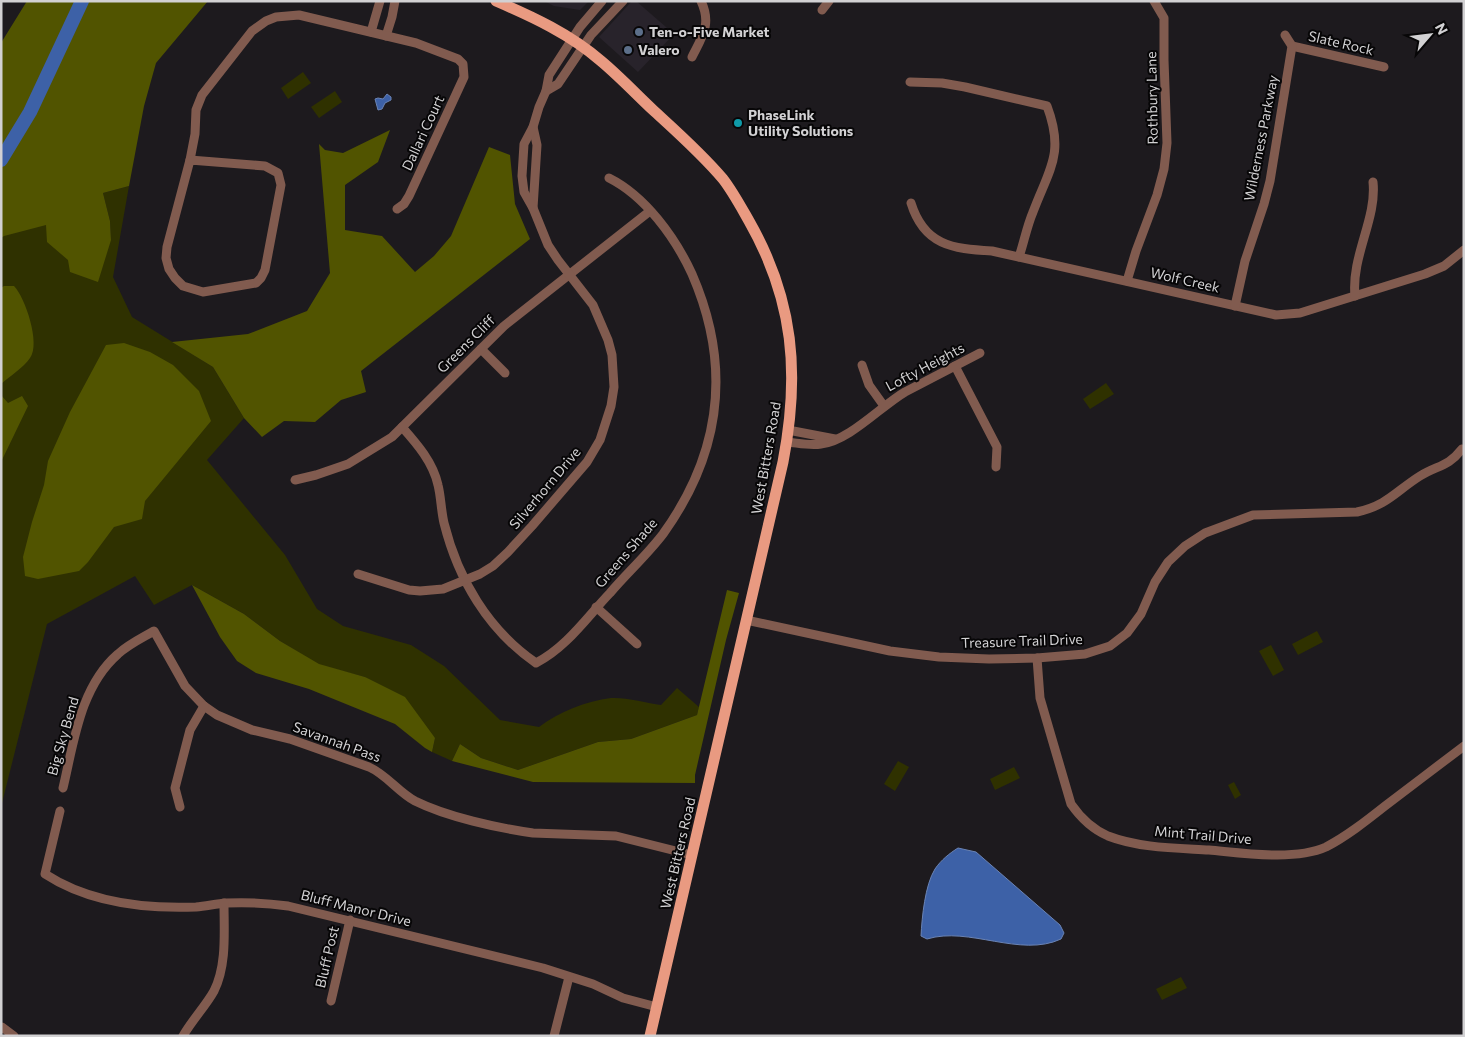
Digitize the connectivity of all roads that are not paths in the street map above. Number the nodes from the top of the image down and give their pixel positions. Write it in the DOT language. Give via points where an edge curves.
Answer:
graph roads {
  1 [pos="380,1"];
  2 [pos="395,1"];
  3 [pos="496,1"];
  4 [pos="602,1"];
  5 [pos="623,1"];
  6 [pos="701,1"];
  7 [pos="829,1"];
  8 [pos="1154,1"];
  9 [pos="822,10"];
  10 [pos="371,32"];
  11 [pos="1285,35"];
  12 [pos="386,36"];
  13 [pos="572,40"];
  14 [pos="1292,46"];
  15 [pos="582,47"];
  16 [pos="692,57"];
  17 [pos="1384,67"];
  18 [pos="910,82"];
  19 [pos="546,91"];
  20 [pos="533,128"];
  21 [pos="190,160"];
  22 [pos="522,169"];
  23 [pos="536,169"];
  24 [pos="609,178"];
  25 [pos="1373,182"];
  26 [pos="911,203"];
  27 [pos="533,208"];
  28 [pos="396,209"];
  29 [pos="650,211"];
  30 [pos="1464,250"];
  31 [pos="1019,257"];
  32 [pos="568,274"];
  33 [pos="1127,282"];
  34 [pos="1355,296"];
  35 [pos="1235,306"];
  36 [pos="481,349"];
  37 [pos="980,354"];
  38 [pos="862,365"];
  39 [pos="955,366"];
  40 [pos="505,373"];
  41 [pos="884,406"];
  42 [pos="402,427"];
  43 [pos="788,430"];
  44 [pos="820,440"];
  45 [pos="787,442"];
  46 [pos="1462,449"];
  47 [pos="996,467"];
  48 [pos="295,480"];
  49 [pos="358,574"];
  50 [pos="465,581"];
  51 [pos="596,607"];
  52 [pos="746,620"];
  53 [pos="154,630"];
  54 [pos="637,644"];
  55 [pos="1037,658"];
  56 [pos="204,706"];
  57 [pos="1464,746"];
  58 [pos="63,788"];
  59 [pos="180,807"];
  60 [pos="60,811"];
  61 [pos="692,855"];
  62 [pos="224,904"];
  63 [pos="350,920"];
  64 [pos="569,977"];
  65 [pos="331,1001"];
  66 [pos="657,1007"];
  67 [pos="2,1028"];
  68 [pos="14,1036"];
  69 [pos="183,1036"];
  70 [pos="554,1036"];
  71 [pos="650,1036"];
  1 -- 10 [label="street"];
  2 -- 12 [label="street"];
  3 -- 13 [label="main road, West Bitters Road" via="529,15"];
  4 -- 13 [label="street, Silverhorn Drive"];
  5 -- 15 [label="street, Silverhorn Drive"];
  6 -- 16 [label="street" via="706,26"];
  7 -- 9 [label="street"];
  8 -- 33 [label="street, Rothbury Lane" via="1164,18 1167,143 1157,195"];
  10 -- 12 [label="street"];
  10 -- 21 [label="street" via="287,14 261,24 202,95 196,110"];
  11 -- 14 [label="street"];
  12 -- 28 [label="street, Dallari Court" via="458,59 463,64 464,76 409,196"];
  13 -- 15 [label="main road, West Bitters Road"];
  13 -- 19 [label="street, Silverhorn Drive" via="549,75"];
  14 -- 17 [label="street, Slate Rock"];
  14 -- 35 [label="street, Wilderness Parkway" via="1270,181 1245,261"];
  15 -- 19 [label="street, Silverhorn Drive" via="558,84"];
  15 -- 43 [label="main road, West Bitters Road" via="700,154 724,180 759,238 774,273 787,319 792,370"];
  18 -- 31 [label="street" via="965,87 1047,106 1055,135 1053,163 1032,213"];
  19 -- 20 [label="street, Silverhorn Drive"];
  20 -- 22 [label="street, Silverhorn Drive" via="524,144"];
  20 -- 23 [label="street, Silverhorn Drive"];
  21 -- 21 [label="street" via="167,247 169,269 183,286 203,292 256,283 264,270 276,213 281,185 278,173 265,166"];
  22 -- 23 [label="street"];
  22 -- 27 [label="street, Silverhorn Drive" via="524,192"];
  23 -- 27 [label="street, Silverhorn Drive"];
  24 -- 29 [label="street, Greens Shade" via="624,186"];
  25 -- 34 [label="street" via="1373,197 1355,270"];
  26 -- 31 [label="street, Wolf Creek" via="920,224 941,243"];
  27 -- 32 [label="street, Silverhorn Drive" via="548,245"];
  29 -- 32 [label="street, Greens Cliff"];
  29 -- 51 [label="street, Greens Shade" via="689,267 705,307 716,358 716,399 711,435 686,497 662,534"];
  30 -- 34 [label="street, Wolf Creek" via="1436,270"];
  31 -- 33 [label="street, Wolf Creek"];
  32 -- 36 [label="street, Greens Cliff"];
  32 -- 50 [label="street, Silverhorn Drive" via="593,305 612,356 614,387 606,423 587,462 532,526 494,566"];
  33 -- 35 [label="street, Wolf Creek"];
  34 -- 35 [label="street, Wolf Creek" via="1284,316"];
  36 -- 40 [label="street"];
  36 -- 42 [label="street, Greens Cliff"];
  37 -- 39 [label="street, Lofty Heights"];
  38 -- 41 [label="street" via="869,385"];
  39 -- 41 [label="street, Lofty Heights"];
  39 -- 47 [label="street" via="997,448"];
  41 -- 44 [label="street, Lofty Heights" via="854,430 835,439"];
  42 -- 48 [label="street, Greens Cliff" via="348,464"];
  42 -- 50 [label="street" via="422,450 435,474 444,521"];
  43 -- 44 [label="street, Lofty Heights"];
  43 -- 45 [label="main road, West Bitters Road"];
  44 -- 45 [label="street, Lofty Heights"];
  45 -- 52 [label="main road, West Bitters Road"];
  46 -- 55 [label="street, Treasure Trail Drive" via="1447,464 1421,475 1393,497 1366,510 1253,515 1205,533 1168,562 1141,614 1121,638 1093,652"];
  49 -- 50 [label="street, Silverhorn Drive" via="420,591 443,589"];
  50 -- 51 [label="street, Greens Shade" via="497,630 536,663 560,647"];
  51 -- 54 [label="street"];
  52 -- 55 [label="street, Treasure Trail Drive" via="890,651 939,657"];
  52 -- 61 [label="main road, West Bitters Road"];
  53 -- 56 [label="street, Savannah Pass" via="185,686"];
  53 -- 58 [label="street, Big Sky Bend" via="130,644 98,677 80,715"];
  55 -- 57 [label="street, Mint Trail Drive" via="1040,698 1071,804 1091,826 1123,840 1266,855 1296,854 1323,848 1353,831"];
  56 -- 59 [label="street" via="190,730 174,788"];
  56 -- 61 [label="street, Savannah Pass" via="239,726 290,739 380,771 414,800 454,816 534,833 616,836"];
  60 -- 62 [label="street, Bluff Manor Drive" via="45,874 69,888 130,904 196,907"];
  61 -- 66 [label="main road, West Bitters Road"];
  62 -- 63 [label="street, Bluff Manor Drive" via="262,902"];
  62 -- 69 [label="street" via="222,962 218,980"];
  63 -- 64 [label="street, Bluff Manor Drive"];
  63 -- 65 [label="street, Bluff Post"];
  64 -- 66 [label="street, Bluff Manor Drive"];
  64 -- 70 [label="street"];
  66 -- 71 [label="main road, West Bitters Road"];
  67 -- 68 [label="street"];
}
